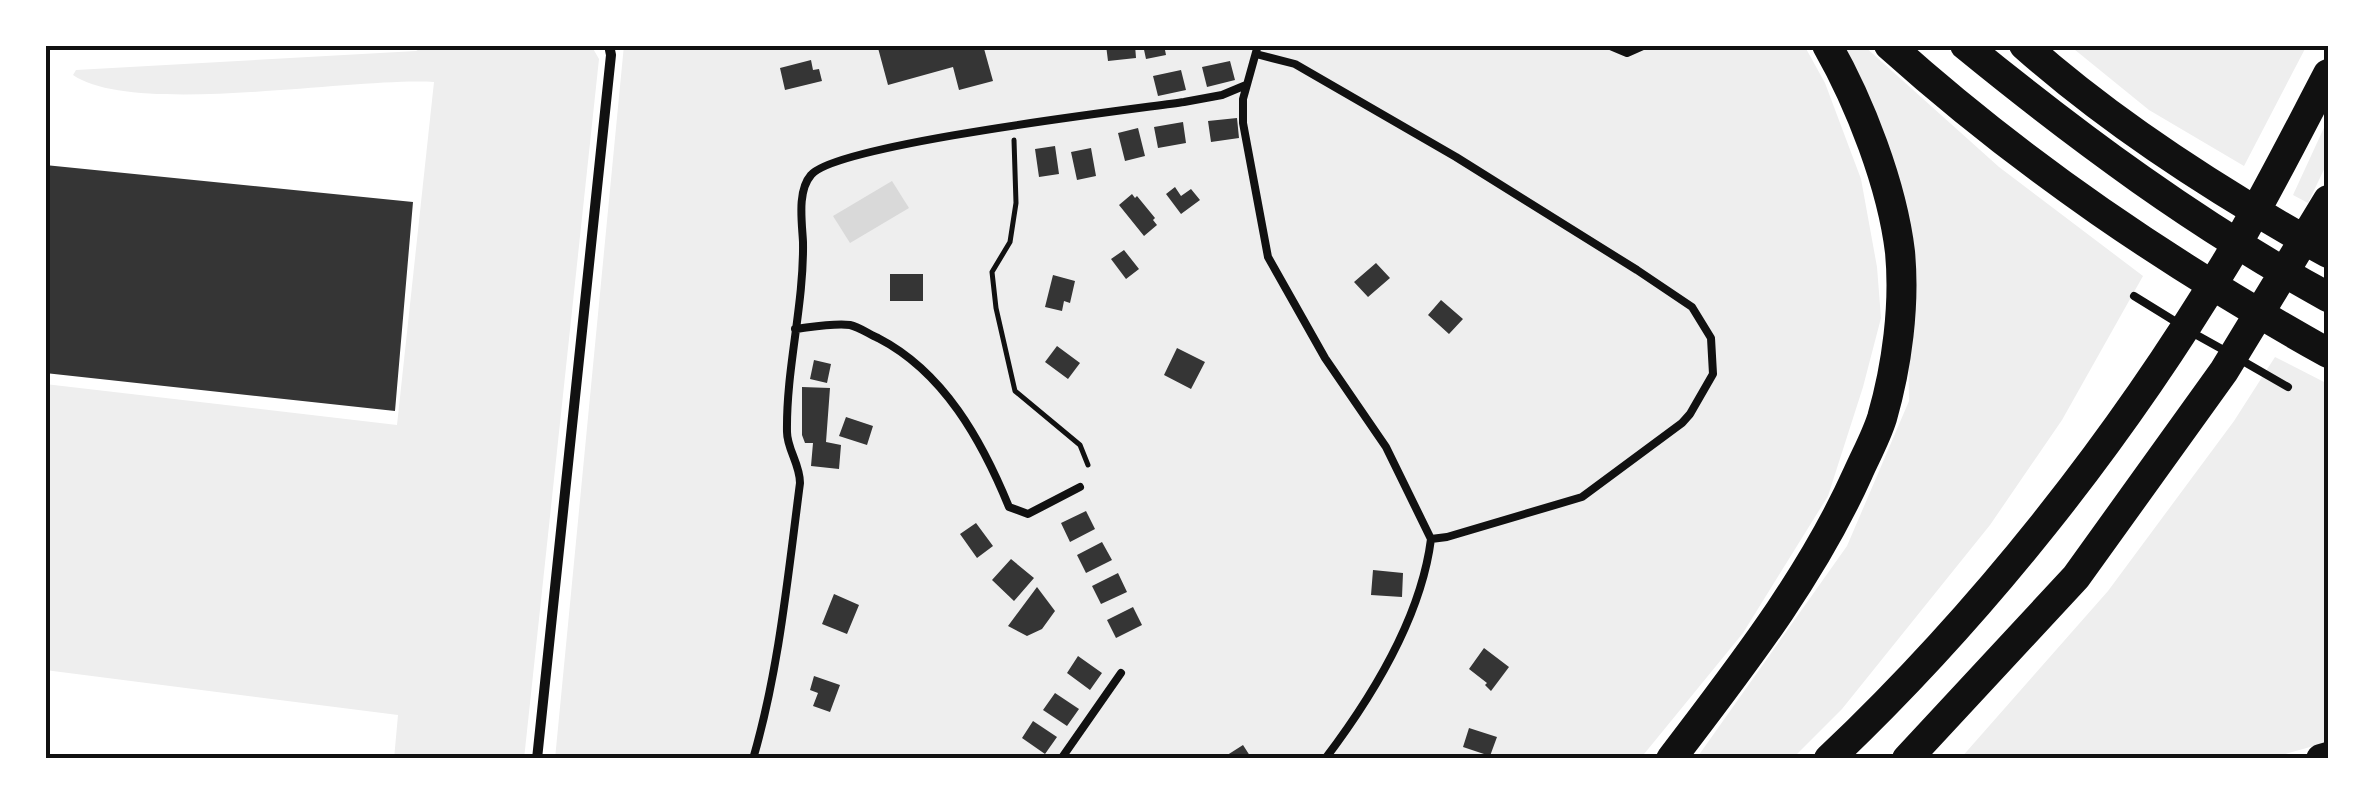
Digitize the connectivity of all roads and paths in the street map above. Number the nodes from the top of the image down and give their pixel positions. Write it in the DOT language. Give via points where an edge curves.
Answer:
graph roads {
  1 [pos="609,45"];
  2 [pos="1608,45"];
  3 [pos="1645,45"];
  4 [pos="1827,45"];
  5 [pos="1889,45"];
  6 [pos="1966,45"];
  7 [pos="2028,48"];
  8 [pos="1257,50"];
  9 [pos="2328,74"];
  10 [pos="1246,84"];
  11 [pos="1014,127"];
  12 [pos="2328,200"];
  13 [pos="2328,240"];
  14 [pos="2328,253"];
  15 [pos="2134,296"];
  16 [pos="2328,297"];
  17 [pos="795,329"];
  18 [pos="2328,353"];
  19 [pos="2230,360"];
  20 [pos="2288,388"];
  21 [pos="1088,465"];
  22 [pos="1080,487"];
  23 [pos="1431,539"];
  24 [pos="1122,672"];
  25 [pos="536,759"];
  26 [pos="752,759"];
  27 [pos="1061,759"];
  28 [pos="1325,759"];
  29 [pos="1672,759"];
  30 [pos="1829,759"];
  31 [pos="1907,759"];
  1 -- 25 [label="street"];
  2 -- 3 [label="lane" via="1627,53"];
  4 -- 29 [label="highway" via="1883,176 1900,251 1896,355 1882,420 1841,511 1766,635"];
  5 -- 18 [label="highway" via="2012,150 2122,229"];
  6 -- 16 [label="highway" via="2155,192"];
  7 -- 14 [label="highway" via="2182,164"];
  8 -- 10 [label="lane"];
  8 -- 23 [label="lane" via="1295,64 1545,212 1692,307 1712,338 1712,374 1690,414 1582,498"];
  9 -- 30 [label="highway" via="2217,277 2082,474 1968,614"];
  10 -- 11 [label="lane" via="1222,95"];
  10 -- 23 [label="lane" via="1243,123 1268,257 1325,358 1386,446"];
  11 -- 17 [label="lane" via="885,147 808,177"];
  11 -- 21 [label="path" via="1016,203 1010,242 992,272 996,308 1015,391 1080,445"];
  12 -- 19 [label="highway"];
  13 -- 19 [label="highway"];
  15 -- 20 [label="lane"];
  17 -- 22 [label="lane" via="853,325 909,358 959,409 1010,508 1028,514"];
  17 -- 26 [label="lane" via="787,438 800,482 767,707"];
  19 -- 31 [label="highway" via="2076,577"];
  23 -- 28 [label="lane" via="1407,626 1363,707"];
  24 -- 27 [label="lane"];
}
